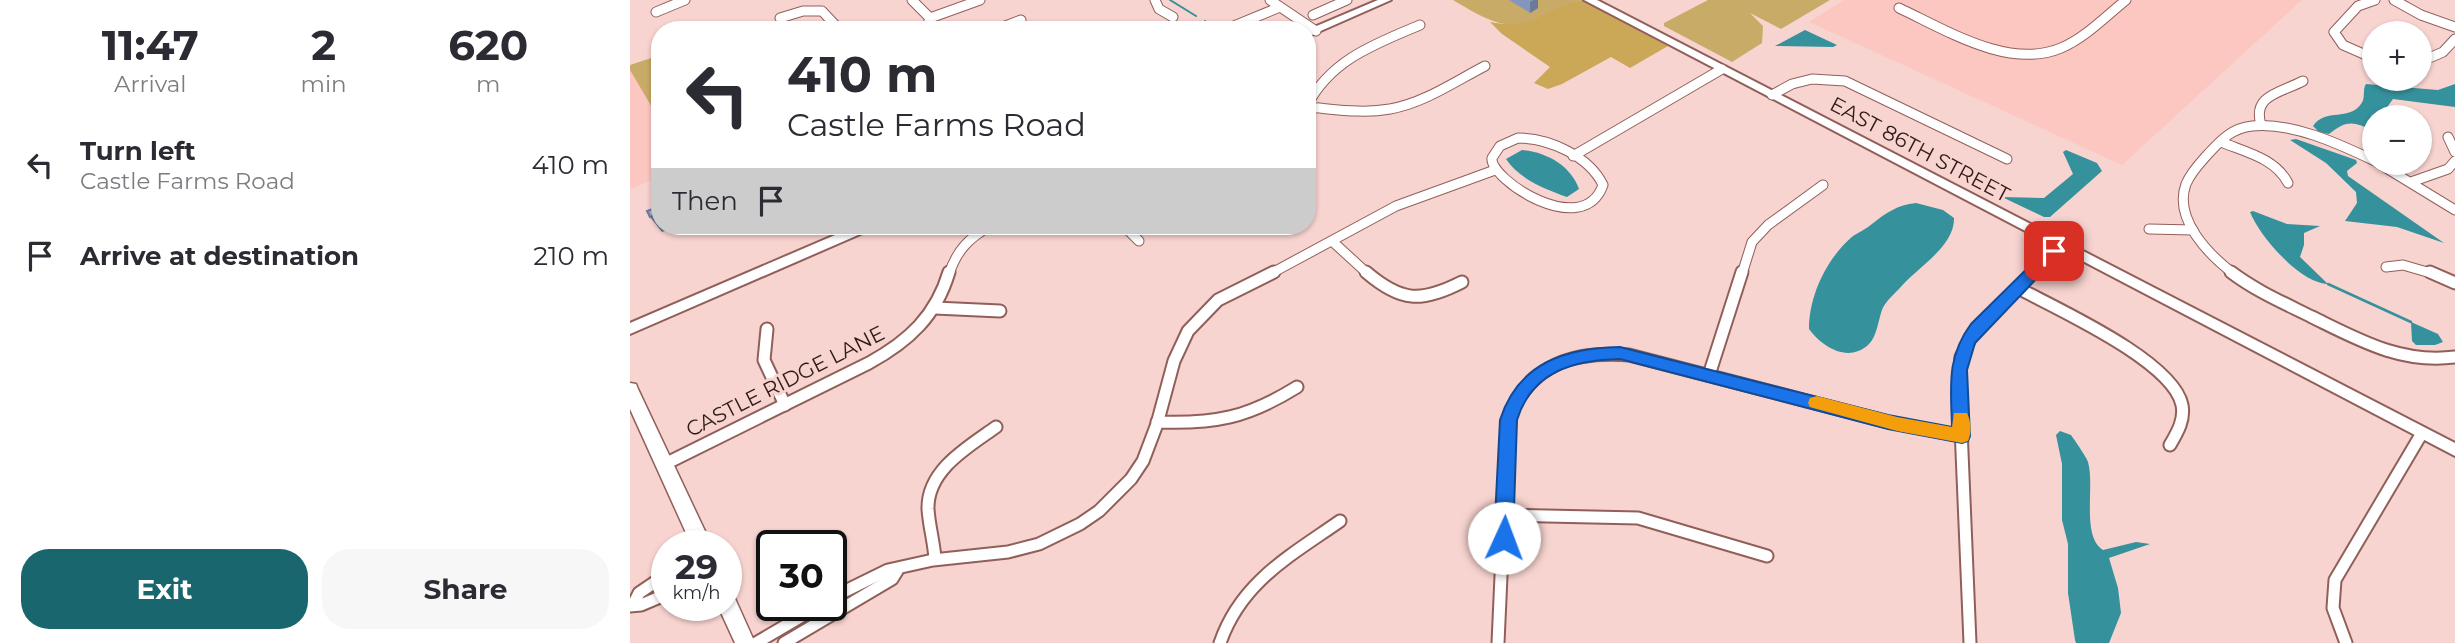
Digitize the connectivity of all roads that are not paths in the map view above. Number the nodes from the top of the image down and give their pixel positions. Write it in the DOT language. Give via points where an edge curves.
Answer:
graph roads {
  1 [pos="685,0"];
  2 [pos="912,0"];
  3 [pos="980,0"];
  4 [pos="1155,0"];
  5 [pos="1270,0"];
  6 [pos="1347,0"];
  7 [pos="1386,0"];
  8 [pos="1589,0"];
  9 [pos="2126,0"];
  10 [pos="2375,0"];
  11 [pos="2394,0"];
  12 [pos="1280,7"];
  13 [pos="1899,8"];
  14 [pos="656,12"];
  15 [pos="1313,15"];
  16 [pos="1173,17"];
  17 [pos="780,18"];
  18 [pos="930,18"];
  19 [pos="831,21"];
  20 [pos="929,21"];
  21 [pos="1246,21"];
  22 [pos="1297,21"];
  23 [pos="1420,25"];
  24 [pos="2455,27"];
  25 [pos="1316,31"];
  26 [pos="2455,39"];
  27 [pos="2362,54"];
  28 [pos="2432,57"];
  29 [pos="1485,66"];
  30 [pos="1722,69"];
  31 [pos="2303,81"];
  32 [pos="1316,87"];
  33 [pos="1772,95"];
  34 [pos="1316,107"];
  35 [pos="2255,126"];
  36 [pos="2448,137"];
  37 [pos="2221,142"];
  38 [pos="2455,152"];
  39 [pos="1573,156"];
  40 [pos="2362,156"];
  41 [pos="2007,159"];
  42 [pos="2455,161"];
  43 [pos="1495,170"];
  44 [pos="2399,175"];
  45 [pos="2411,182"];
  46 [pos="2287,183"];
  47 [pos="1823,185"];
  48 [pos="2455,210"];
  49 [pos="2150,229"];
  50 [pos="2193,230"];
  51 [pos="846,235"];
  52 [pos="976,235"];
  53 [pos="1133,235"];
  54 [pos="1139,241"];
  55 [pos="1332,241"];
  56 [pos="2060,245"];
  57 [pos="2386,267"];
  58 [pos="1462,282"];
  59 [pos="2455,283"];
  60 [pos="2018,288"];
  61 [pos="935,308"];
  62 [pos="1000,311"];
  63 [pos="630,329"];
  64 [pos="767,329"];
  65 [pos="2455,357"];
  66 [pos="1709,375"];
  67 [pos="1297,387"];
  68 [pos="630,390"];
  69 [pos="785,405"];
  70 [pos="1157,422"];
  71 [pos="996,427"];
  72 [pos="2422,433"];
  73 [pos="1962,436"];
  74 [pos="2170,445"];
  75 [pos="2455,450"];
  76 [pos="663,465"];
  77 [pos="1504,515"];
  78 [pos="1340,521"];
  79 [pos="694,530"];
  80 [pos="1767,556"];
  81 [pos="935,559"];
  82 [pos="898,571"];
  83 [pos="651,585"];
  84 [pos="847,590"];
  85 [pos="651,601"];
  86 [pos="631,605"];
  87 [pos="735,621"];
  88 [pos="793,621"];
  89 [pos="745,643"];
  90 [pos="756,643"];
  91 [pos="784,643"];
  92 [pos="1220,643"];
  93 [pos="1499,643"];
  94 [pos="1970,643"];
  95 [pos="2346,643"];
  1 -- 14 [label="street"];
  2 -- 18 [label="street"];
  3 -- 18 [label="street"];
  4 -- 16 [label="street" via="1159,9"];
  5 -- 12 [label="street"];
  6 -- 15 [label="street"];
  7 -- 25 [label="street"];
  8 -- 30 [label="street, EAST 86TH STREET"];
  9 -- 13 [label="street" via="2064,47 2034,54 1991,47"];
  10 -- 27 [label="street" via="2358,6 2334,31 2339,41"];
  11 -- 24 [label="street"];
  12 -- 21 [label="street"];
  12 -- 22 [label="street"];
  17 -- 19 [label="street" via="822,11"];
  18 -- 20 [label="street"];
  23 -- 32 [label="street" via="1335,67"];
  26 -- 28 [label="street"];
  29 -- 34 [label="street" via="1391,109"];
  30 -- 33 [label="street, EAST 86TH STREET"];
  30 -- 39 [label="street"];
  31 -- 35 [label="street" via="2261,102"];
  33 -- 41 [label="street" via="1802,80 1840,80"];
  33 -- 56 [label="street, EAST 86TH STREET"];
  35 -- 37 [label="street" via="2233,131"];
  35 -- 40 [label="street" via="2290,130"];
  36 -- 38 [label="street"];
  37 -- 46 [label="street" via="2274,166"];
  37 -- 50 [label="street" via="2185,186 2184,205"];
  39 -- 43 [label="street" via="1543,139 1518,138 1496,149 1491,160"];
  39 -- 43 [label="street" via="1598,173 1603,185 1597,199 1579,208 1548,206"];
  42 -- 45 [label="street" via="2443,171"];
  43 -- 55 [label="street" via="1400,204"];
  44 -- 45 [label="street"];
  45 -- 48 [label="street"];
  47 -- 66 [label="street" via="1752,242"];
  49 -- 50 [label="street"];
  50 -- 65 [label="street" via="2216,258 2247,283 2340,332 2399,355"];
  51 -- 63 [label="street"];
  52 -- 61 [label="street, CASTLE RIDGE LANE" via="953,256"];
  53 -- 54 [label="street"];
  55 -- 58 [label="street" via="1405,298 1434,298"];
  55 -- 70 [label="street" via="1231,292 1198,318 1176,354"];
  56 -- 60 [label="street"];
  56 -- 72 [label="street, EAST 86TH STREET"];
  57 -- 59 [label="street" via="2406,265"];
  60 -- 73 [label="street" via="1977,329 1963,351 1959,370"];
  60 -- 74 [label="street" via="2141,356 2164,374 2179,396 2184,414 2181,430"];
  61 -- 62 [label="street"];
  61 -- 69 [label="street, CASTLE RIDGE LANE" via="914,333 887,354"];
  64 -- 69 [label="street" via="763,361"];
  66 -- 73 [label="street" via="1888,422"];
  66 -- 77 [label="street" via="1606,353 1572,357 1541,372 1520,392 1508,420"];
  67 -- 70 [label="street" via="1234,420"];
  68 -- 76 [label="main road"];
  69 -- 76 [label="street, CASTLE RIDGE LANE"];
  70 -- 81 [label="street" via="1146,456 1130,480 1104,507 1075,527 1015,550"];
  71 -- 81 [label="street" via="956,456 932,488 928,511"];
  72 -- 75 [label="street, EAST 86TH STREET"];
  72 -- 95 [label="street" via="2335,580 2333,608"];
  73 -- 94 [label="street"];
  76 -- 79 [label="main road"];
  77 -- 80 [label="street" via="1638,518"];
  77 -- 93 [label="street"];
  78 -- 92 [label="street" via="1249,589 1228,618"];
  81 -- 82 [label="street"];
  82 -- 84 [label="street" via="888,570"];
  82 -- 91 [label="street" via="892,579"];
  83 -- 86 [label="street"];
  85 -- 86 [label="street"];
  87 -- 89 [label="main road"];
  88 -- 90 [label="street"];
}
